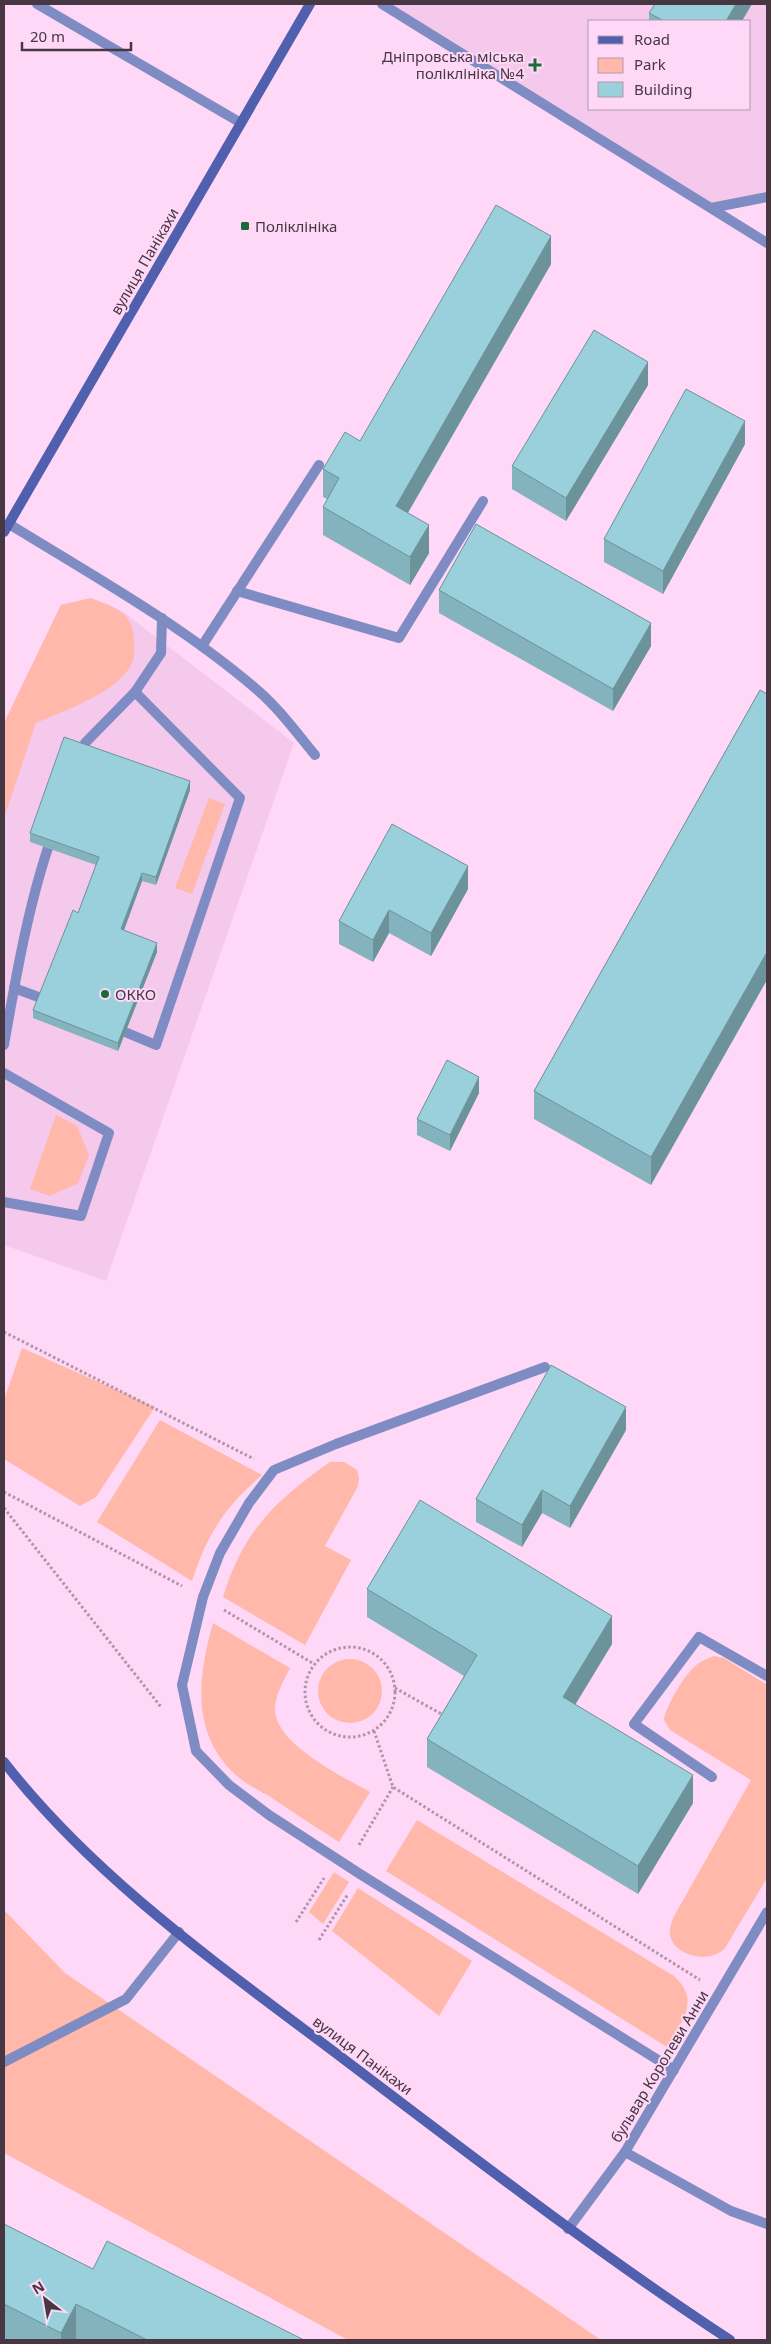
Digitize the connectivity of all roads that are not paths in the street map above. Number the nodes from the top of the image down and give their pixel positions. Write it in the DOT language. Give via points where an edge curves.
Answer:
graph roads {
  1 [pos="37,4"];
  2 [pos="310,4"];
  3 [pos="382,4"];
  4 [pos="241,124"];
  5 [pos="767,197"];
  6 [pos="711,208"];
  7 [pos="767,243"];
  8 [pos="320,465"];
  9 [pos="483,501"];
  10 [pos="6,528"];
  11 [pos="237,590"];
  12 [pos="162,618"];
  13 [pos="202,646"];
  14 [pos="135,692"];
  15 [pos="315,755"];
  16 [pos="76,770"];
  17 [pos="57,822"];
  18 [pos="14,988"];
  19 [pos="41,998"];
  20 [pos="125,1032"];
  21 [pos="4,1045"];
  22 [pos="4,1073"];
  23 [pos="4,1202"];
  24 [pos="544,1367"];
  25 [pos="767,1676"];
  26 [pos="4,1762"];
  27 [pos="712,1777"];
  28 [pos="767,1912"];
  29 [pos="179,1932"];
  30 [pos="4,2062"];
  31 [pos="674,2070"];
  32 [pos="625,2152"];
  33 [pos="767,2224"];
  34 [pos="568,2229"];
  35 [pos="730,2340"];
  1 -- 4 [label="street"];
  2 -- 4 [label="street, вулиця Панікахи"];
  3 -- 6 [label="street"];
  4 -- 10 [label="street, вулиця Панікахи"];
  5 -- 6 [label="street"];
  6 -- 7 [label="street"];
  8 -- 11 [label="street"];
  9 -- 11 [label="street" via="399,638"];
  10 -- 12 [label="street"];
  11 -- 13 [label="street"];
  12 -- 13 [label="street"];
  12 -- 14 [label="street" via="161,653"];
  13 -- 15 [label="street" via="256,688"];
  14 -- 16 [label="street" via="85,743"];
  14 -- 20 [label="street" via="240,798 156,1045"];
  17 -- 18 [label="street" via="44,858"];
  18 -- 19 [label="street"];
  18 -- 21 [label="street"];
  22 -- 23 [label="street" via="108,1133 81,1216"];
  24 -- 31 [label="street" via="274,1470 220,1553 203,1597 182,1685 196,1751 229,1785 336,1859"];
  25 -- 27 [label="street" via="699,1637 634,1724"];
  26 -- 29 [label="street, вулиця Панікахи" via="73,1842"];
  28 -- 31 [label="street, бульвар Королеви Анни"];
  29 -- 30 [label="street" via="126,1999"];
  29 -- 34 [label="street, вулиця Панікахи"];
  31 -- 32 [label="street, бульвар Королеви Анни"];
  32 -- 33 [label="street" via="731,2211"];
  32 -- 34 [label="street, бульвар Королеви Анни"];
  34 -- 35 [label="street, вулиця Панікахи"];
}
